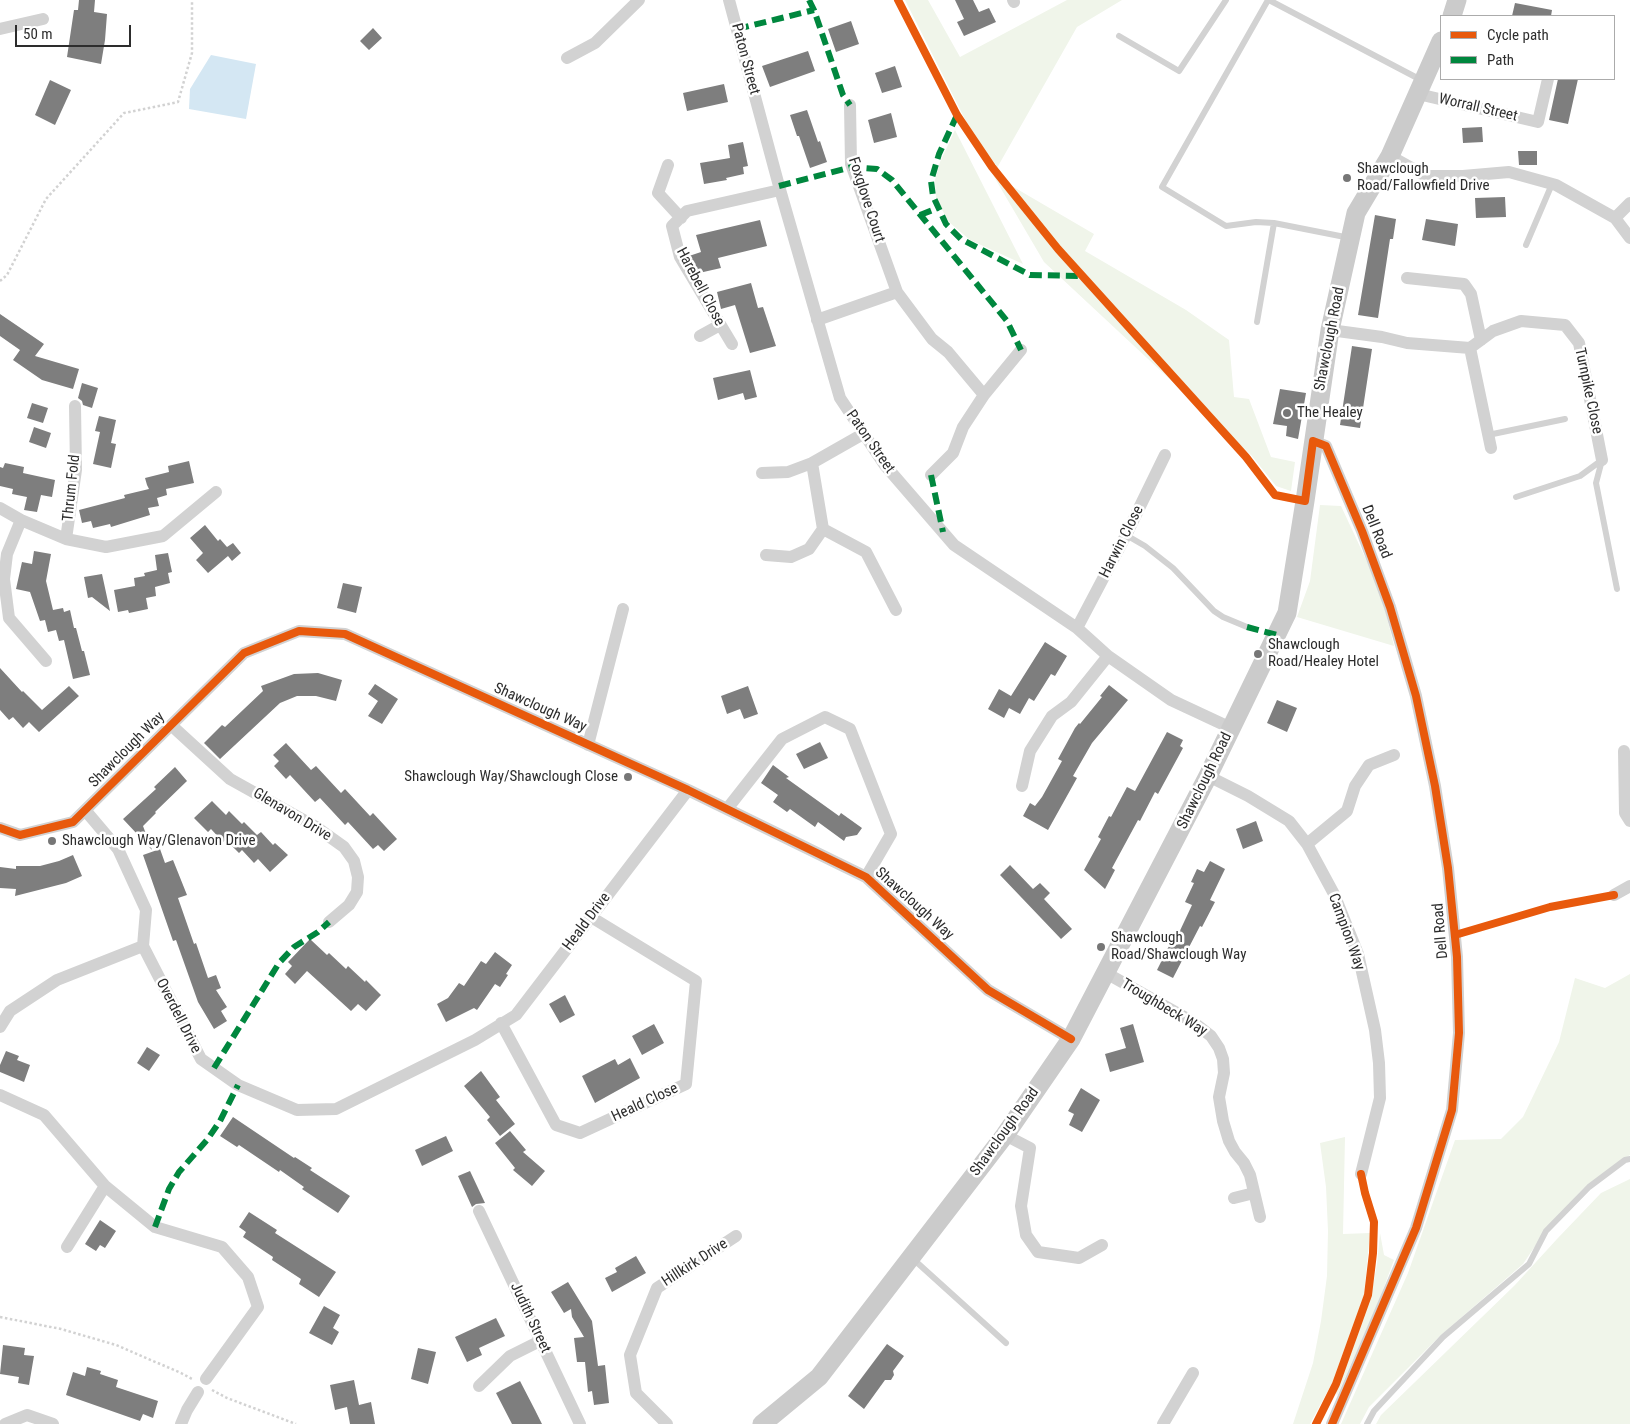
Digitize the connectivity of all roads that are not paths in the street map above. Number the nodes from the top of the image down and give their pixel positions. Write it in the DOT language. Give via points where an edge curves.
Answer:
graph roads {
  1 [pos="639,0"];
  2 [pos="729,0"];
  3 [pos="1226,0"];
  4 [pos="1268,0"];
  5 [pos="1457,0"];
  6 [pos="1452,15"];
  7 [pos="43,19"];
  8 [pos="0,29"];
  9 [pos="1119,36"];
  10 [pos="1440,42"];
  11 [pos="567,58"];
  12 [pos="1548,80"];
  13 [pos="1421,88"];
  14 [pos="850,105"];
  15 [pos="1390,156"];
  16 [pos="668,165"];
  17 [pos="1552,184"];
  18 [pos="780,190"];
  19 [pos="1630,203"];
  20 [pos="681,218"];
  21 [pos="1615,218"];
  22 [pos="1274,223"];
  23 [pos="1351,238"];
  24 [pos="1630,238"];
  25 [pos="1526,245"];
  26 [pos="1407,278"];
  27 [pos="897,292"];
  28 [pos="817,320"];
  29 [pos="1257,322"];
  30 [pos="720,325"];
  31 [pos="1330,330"];
  32 [pos="700,336"];
  33 [pos="732,344"];
  34 [pos="1476,344"];
  35 [pos="1021,350"];
  36 [pos="984,395"];
  37 [pos="75,406"];
  38 [pos="1565,419"];
  39 [pos="863,434"];
  40 [pos="1488,435"];
  41 [pos="1313,441"];
  42 [pos="1491,448"];
  43 [pos="1165,455"];
  44 [pos="1602,460"];
  45 [pos="812,463"];
  46 [pos="762,473"];
  47 [pos="931,475"];
  48 [pos="216,492"];
  49 [pos="1516,497"];
  50 [pos="0,508"];
  51 [pos="21,520"];
  52 [pos="823,529"];
  53 [pos="1126,534"];
  54 [pos="66,539"];
  55 [pos="766,555"];
  56 [pos="1617,589"];
  57 [pos="623,609"];
  58 [pos="896,610"];
  59 [pos="1247,627"];
  60 [pos="1077,628"];
  61 [pos="1108,656"];
  62 [pos="46,661"];
  63 [pos="172,725"];
  64 [pos="1231,728"];
  65 [pos="588,745"];
  66 [pos="1624,751"];
  67 [pos="1394,755"];
  68 [pos="1208,776"];
  69 [pos="1022,786"];
  70 [pos="688,790"];
  71 [pos="727,809"];
  72 [pos="86,810"];
  73 [pos="1630,820"];
  74 [pos="0,828"];
  75 [pos="1307,844"];
  76 [pos="866,877"];
  77 [pos="1630,886"];
  78 [pos="1614,895"];
  79 [pos="591,917"];
  80 [pos="329,922"];
  81 [pos="143,946"];
  82 [pos="1106,973"];
  83 [pos="4,1011"];
  84 [pos="501,1023"];
  85 [pos="0,1027"];
  86 [pos="1071,1039"];
  87 [pos="475,1040"];
  88 [pos="0,1095"];
  89 [pos="1005,1135"];
  90 [pos="1630,1159"];
  91 [pos="1361,1174"];
  92 [pos="105,1186"];
  93 [pos="1254,1193"];
  94 [pos="1234,1198"];
  95 [pos="479,1211"];
  96 [pos="1260,1217"];
  97 [pos="736,1236"];
  98 [pos="1102,1245"];
  99 [pos="67,1247"];
  100 [pos="911,1257"];
  101 [pos="540,1341"];
  102 [pos="1006,1343"];
  103 [pos="1193,1373"];
  104 [pos="479,1386"];
  105 [pos="771,1422"];
  106 [pos="5,1424"];
  107 [pos="53,1424"];
  108 [pos="181,1424"];
  109 [pos="580,1424"];
  110 [pos="667,1424"];
  111 [pos="1163,1424"];
  112 [pos="1332,1424"];
  113 [pos="1367,1424"];
  1 -- 11 [label="street" via="595,44"];
  2 -- 18 [label="street, Paton Street"];
  3 -- 9 [label="lane" via="1179,71"];
  4 -- 13 [label="lane"];
  4 -- 22 [label="lane" via="1162,187 1226,226"];
  5 -- 6 [label="main road"];
  7 -- 8 [label="street"];
  10 -- 13 [label="main road, Shawclough Road"];
  12 -- 13 [label="street, Worrall Street" via="1538,122"];
  13 -- 15 [label="main road, Shawclough Road"];
  14 -- 27 [label="street, Foxglove Court" via="851,164"];
  15 -- 17 [label="street" via="1426,176 1509,172"];
  15 -- 23 [label="main road, Shawclough Road" via="1356,213"];
  16 -- 20 [label="street" via="658,193"];
  17 -- 21 [label="street"];
  17 -- 25 [label="lane"];
  18 -- 20 [label="street" via="687,211"];
  18 -- 28 [label="street, Paton Street"];
  19 -- 21 [label="street"];
  20 -- 30 [label="street, Harebell Close" via="672,226 680,257"];
  21 -- 24 [label="street"];
  22 -- 23 [label="lane"];
  22 -- 29 [label="lane"];
  23 -- 31 [label="main road, Shawclough Road"];
  26 -- 34 [label="street" via="1464,284 1471,294"];
  27 -- 28 [label="street"];
  27 -- 36 [label="street, Foxglove Court" via="932,339 948,352"];
  28 -- 39 [label="street, Paton Street" via="840,398"];
  30 -- 32 [label="street"];
  30 -- 33 [label="street, Harebell Close"];
  31 -- 34 [label="street" via="1407,343"];
  31 -- 41 [label="main road, Shawclough Road"];
  34 -- 40 [label="street"];
  34 -- 44 [label="street, Turnpike Close" via="1493,331 1520,321 1566,325 1579,343"];
  35 -- 36 [label="street"];
  36 -- 47 [label="street" via="963,428 953,453"];
  37 -- 54 [label="street, Thrum Fold" via="76,470"];
  38 -- 40 [label="lane"];
  39 -- 45 [label="street"];
  39 -- 60 [label="street, Paton Street" via="884,464 954,545"];
  40 -- 42 [label="street"];
  41 -- 64 [label="main road, Shawclough Road" via="1287,613"];
  41 -- 112 [label="street, Dell Road" via="1326,446 1362,531 1390,607 1416,696 1435,786 1458,957 1459,1033 1452,1110 1416,1228"];
  43 -- 53 [label="street, Harwin Close"];
  44 -- 49 [label="lane" via="1580,476"];
  44 -- 56 [label="lane" via="1596,483"];
  45 -- 46 [label="street" via="788,472"];
  45 -- 52 [label="street"];
  48 -- 54 [label="street" via="164,536 106,547"];
  50 -- 51 [label="street"];
  51 -- 54 [label="street"];
  51 -- 62 [label="street" via="7,554 4,579 9,618"];
  52 -- 55 [label="street" via="809,549 791,557"];
  52 -- 58 [label="street" via="866,552"];
  53 -- 59 [label="lane" via="1173,568 1218,614"];
  53 -- 60 [label="street, Harwin Close"];
  57 -- 65 [label="street"];
  60 -- 61 [label="street, Paton Street"];
  61 -- 64 [label="street, Paton Street" via="1171,700"];
  61 -- 69 [label="street" via="1071,702 1052,716 1030,751"];
  63 -- 65 [label="street, Shawclough Way" via="244,653 298,631 345,634"];
  63 -- 72 [label="street, Shawclough Way"];
  63 -- 80 [label="street, Glenavon Drive" via="230,779 316,827 344,848 354,861 357,892 349,905"];
  64 -- 68 [label="main road, Shawclough Road"];
  65 -- 70 [label="street, Shawclough Way"];
  66 -- 73 [label="street" via="1625,813"];
  67 -- 75 [label="street" via="1369,765 1355,786 1347,811"];
  68 -- 75 [label="street, Campion Way" via="1288,821"];
  68 -- 82 [label="main road, Shawclough Road"];
  70 -- 71 [label="street, Shawclough Way"];
  70 -- 79 [label="street, Heald Drive"];
  71 -- 76 [label="street, Shawclough Way"];
  71 -- 76 [label="street" via="782,739 825,717 842,725 850,729 891,834"];
  72 -- 74 [label="street, Shawclough Way" via="73,822 20,835"];
  72 -- 81 [label="street" via="118,849 146,910"];
  75 -- 91 [label="street, Campion Way" via="1334,894 1358,954 1375,1030 1380,1098"];
  76 -- 86 [label="street, Shawclough Way" via="988,990"];
  77 -- 78 [label="street"];
  79 -- 84 [label="street, Heald Drive" via="516,1015"];
  79 -- 84 [label="street, Heald Close" via="696,981 686,1084 580,1133 564,1128 556,1125"];
  81 -- 83 [label="street" via="57,980 10,1011"];
  81 -- 87 [label="street, Overdell Drive" via="201,1059 238,1086 297,1110 336,1109"];
  82 -- 86 [label="main road, Shawclough Road"];
  82 -- 93 [label="street, Troughbeck Way" via="1193,1022 1211,1036 1223,1059 1219,1097 1229,1141 1247,1169"];
  83 -- 85 [label="street"];
  84 -- 87 [label="street, Heald Drive"];
  86 -- 89 [label="main road, Shawclough Road"];
  88 -- 92 [label="street" via="44,1115"];
  89 -- 98 [label="street" via="1030,1148 1021,1206 1026,1234 1038,1252 1079,1258"];
  89 -- 100 [label="main road, Shawclough Road"];
  90 -- 113 [label="lane" via="1589,1188 1546,1231 1529,1264 1443,1337 1374,1411"];
  92 -- 99 [label="street"];
  92 -- 108 [label="street" via="155,1228 222,1248 248,1277 258,1307 202,1385"];
  93 -- 94 [label="street"];
  93 -- 96 [label="street, Troughbeck Way"];
  95 -- 101 [label="street, Judith Street"];
  97 -- 110 [label="street, Hillkirk Drive" via="658,1288 630,1355 636,1393"];
  100 -- 102 [label="lane"];
  100 -- 105 [label="main road, Shawclough Road" via="819,1377"];
  101 -- 104 [label="street" via="510,1356"];
  101 -- 109 [label="street, Judith Street"];
  103 -- 111 [label="street"];
  106 -- 107 [label="street" via="28,1415"];
}
